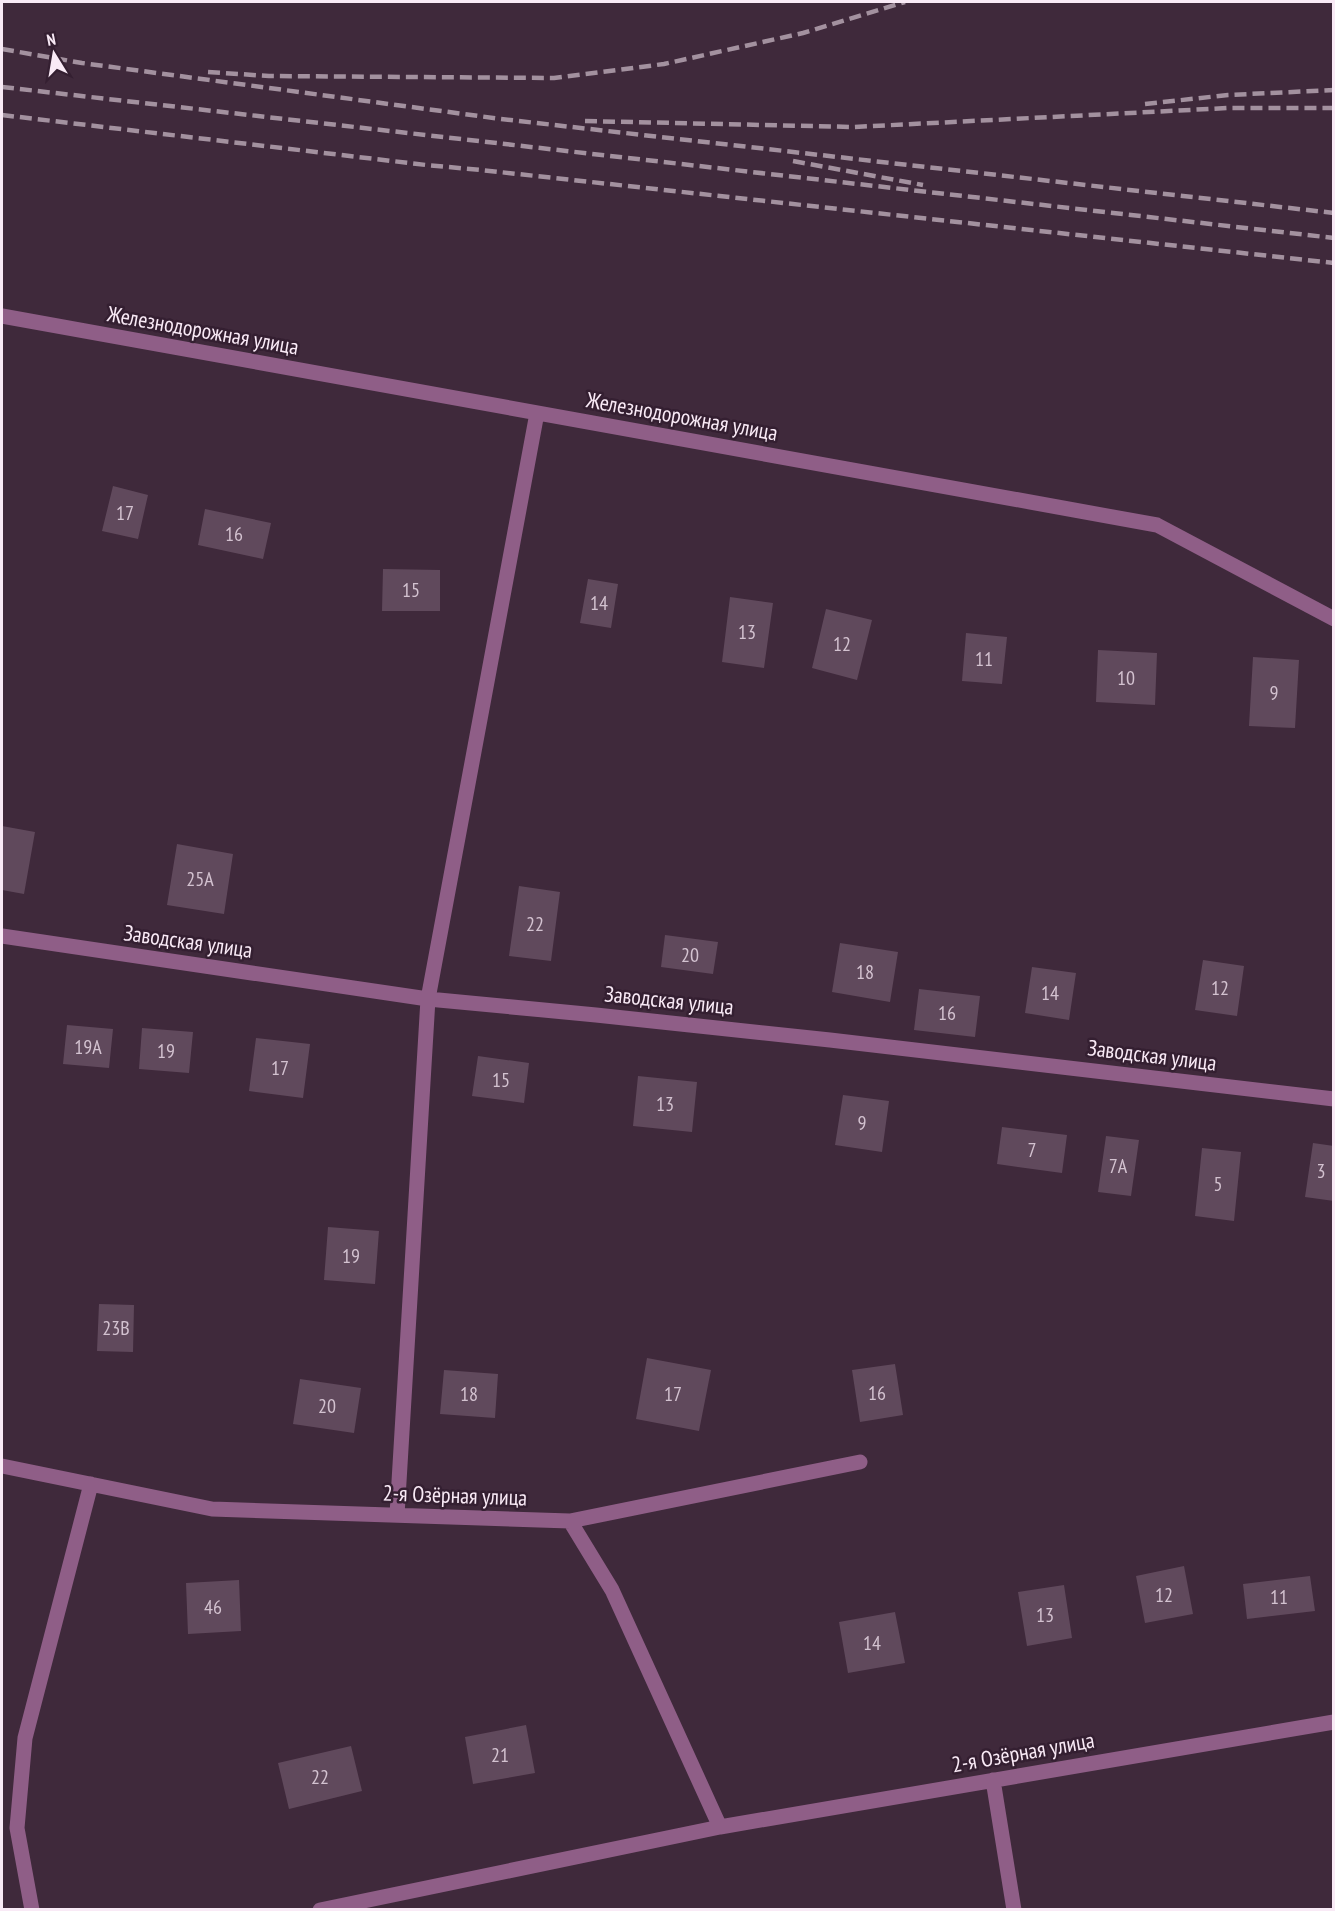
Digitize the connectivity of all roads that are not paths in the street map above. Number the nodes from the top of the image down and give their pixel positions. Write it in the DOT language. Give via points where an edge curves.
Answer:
graph roads {
  1 [pos="2,316"];
  2 [pos="537,412"];
  3 [pos="1334,619"];
  4 [pos="2,936"];
  5 [pos="428,999"];
  6 [pos="1334,1099"];
  7 [pos="860,1462"];
  8 [pos="2,1466"];
  9 [pos="91,1484"];
  10 [pos="398,1515"];
  11 [pos="570,1521"];
  12 [pos="1334,1722"];
  13 [pos="993,1780"];
  14 [pos="720,1827"];
  15 [pos="32,1910"];
  16 [pos="320,1910"];
  17 [pos="1014,1910"];
  1 -- 2 [label="street, Железнодорожная улица"];
  2 -- 3 [label="street, Железнодорожная улица" via="1157,525"];
  2 -- 5 [label="street"];
  4 -- 5 [label="street, Заводская улица"];
  5 -- 6 [label="street, Заводская улица" via="830,1040"];
  5 -- 10 [label="street"];
  7 -- 11 [label="street, 2-я Озёрная улица"];
  8 -- 9 [label="street, 2-я Озёрная улица"];
  9 -- 10 [label="street, 2-я Озёрная улица" via="212,1509"];
  9 -- 15 [label="street" via="25,1738 17,1828"];
  10 -- 11 [label="street, 2-я Озёрная улица"];
  11 -- 14 [label="street" via="612,1590"];
  12 -- 13 [label="street, 2-я Озёрная улица"];
  13 -- 14 [label="street, 2-я Озёрная улица"];
  13 -- 17 [label="street"];
  14 -- 16 [label="street, 2-я Озёрная улица"];
}
